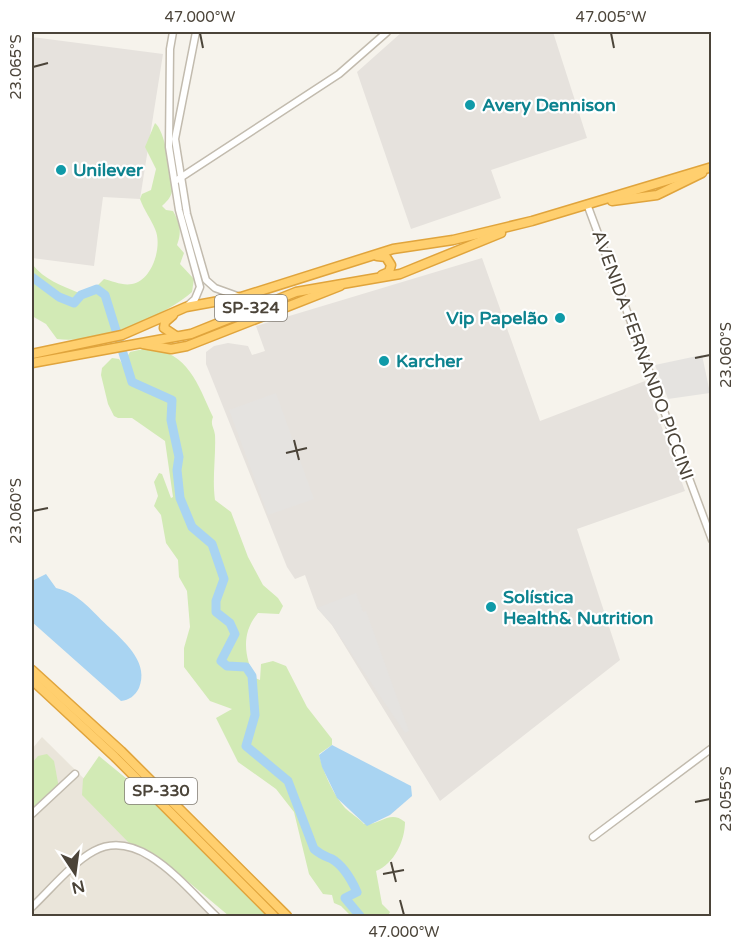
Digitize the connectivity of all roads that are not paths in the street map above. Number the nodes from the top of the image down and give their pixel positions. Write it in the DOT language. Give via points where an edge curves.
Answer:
graph roads {
  1 [pos="173,32"];
  2 [pos="196,32"];
  3 [pos="387,32"];
  4 [pos="711,167"];
  5 [pos="177,180"];
  6 [pos="586,204"];
  7 [pos="532,221"];
  8 [pos="373,255"];
  9 [pos="370,280"];
  10 [pos="350,281"];
  11 [pos="241,297"];
  12 [pos="186,307"];
  13 [pos="179,336"];
  14 [pos="136,344"];
  15 [pos="102,345"];
  16 [pos="32,354"];
  17 [pos="32,363"];
  18 [pos="711,540"];
  19 [pos="32,670"];
  20 [pos="32,680"];
  21 [pos="711,748"];
  22 [pos="75,774"];
  23 [pos="32,814"];
  24 [pos="593,837"];
  25 [pos="32,907"];
  26 [pos="216,916"];
  27 [pos="273,916"];
  28 [pos="287,916"];
  1 -- 5 [label="street" via="168,135"];
  2 -- 5 [label="street" via="175,139"];
  3 -- 5 [label="street" via="339,74"];
  4 -- 6 [label="highway, SP-324"];
  5 -- 11 [label="street" via="206,280 215,288"];
  5 -- 12 [label="street" via="200,287"];
  6 -- 7 [label="highway, SP-324"];
  6 -- 18 [label="street, AVENIDA FERNANDO PICCINI"];
  7 -- 8 [label="highway, SP-324"];
  7 -- 9 [label="highway, SP-324" via="413,270"];
  8 -- 9 [label="highway" via="386,257 391,268"];
  8 -- 11 [label="highway, SP-324"];
  9 -- 10 [label="highway, SP-324"];
  10 -- 13 [label="highway, SP-324" via="296,292 204,330"];
  10 -- 14 [label="highway" via="187,346 171,349"];
  11 -- 12 [label="highway, SP-324"];
  12 -- 13 [label="highway" via="164,324 166,332"];
  12 -- 15 [label="highway, SP-324"];
  13 -- 14 [label="highway, SP-324"];
  14 -- 15 [label="highway, SP-324"];
  15 -- 16 [label="highway, SP-324"];
  15 -- 17 [label="highway, SP-324"];
  19 -- 28 [label="highway, SP-330"];
  20 -- 27 [label="highway, SP-330" via="115,757"];
  21 -- 24 [label="street"];
  22 -- 23 [label="street"];
  25 -- 26 [label="street" via="88,854 110,846 135,848 157,859"];
}
